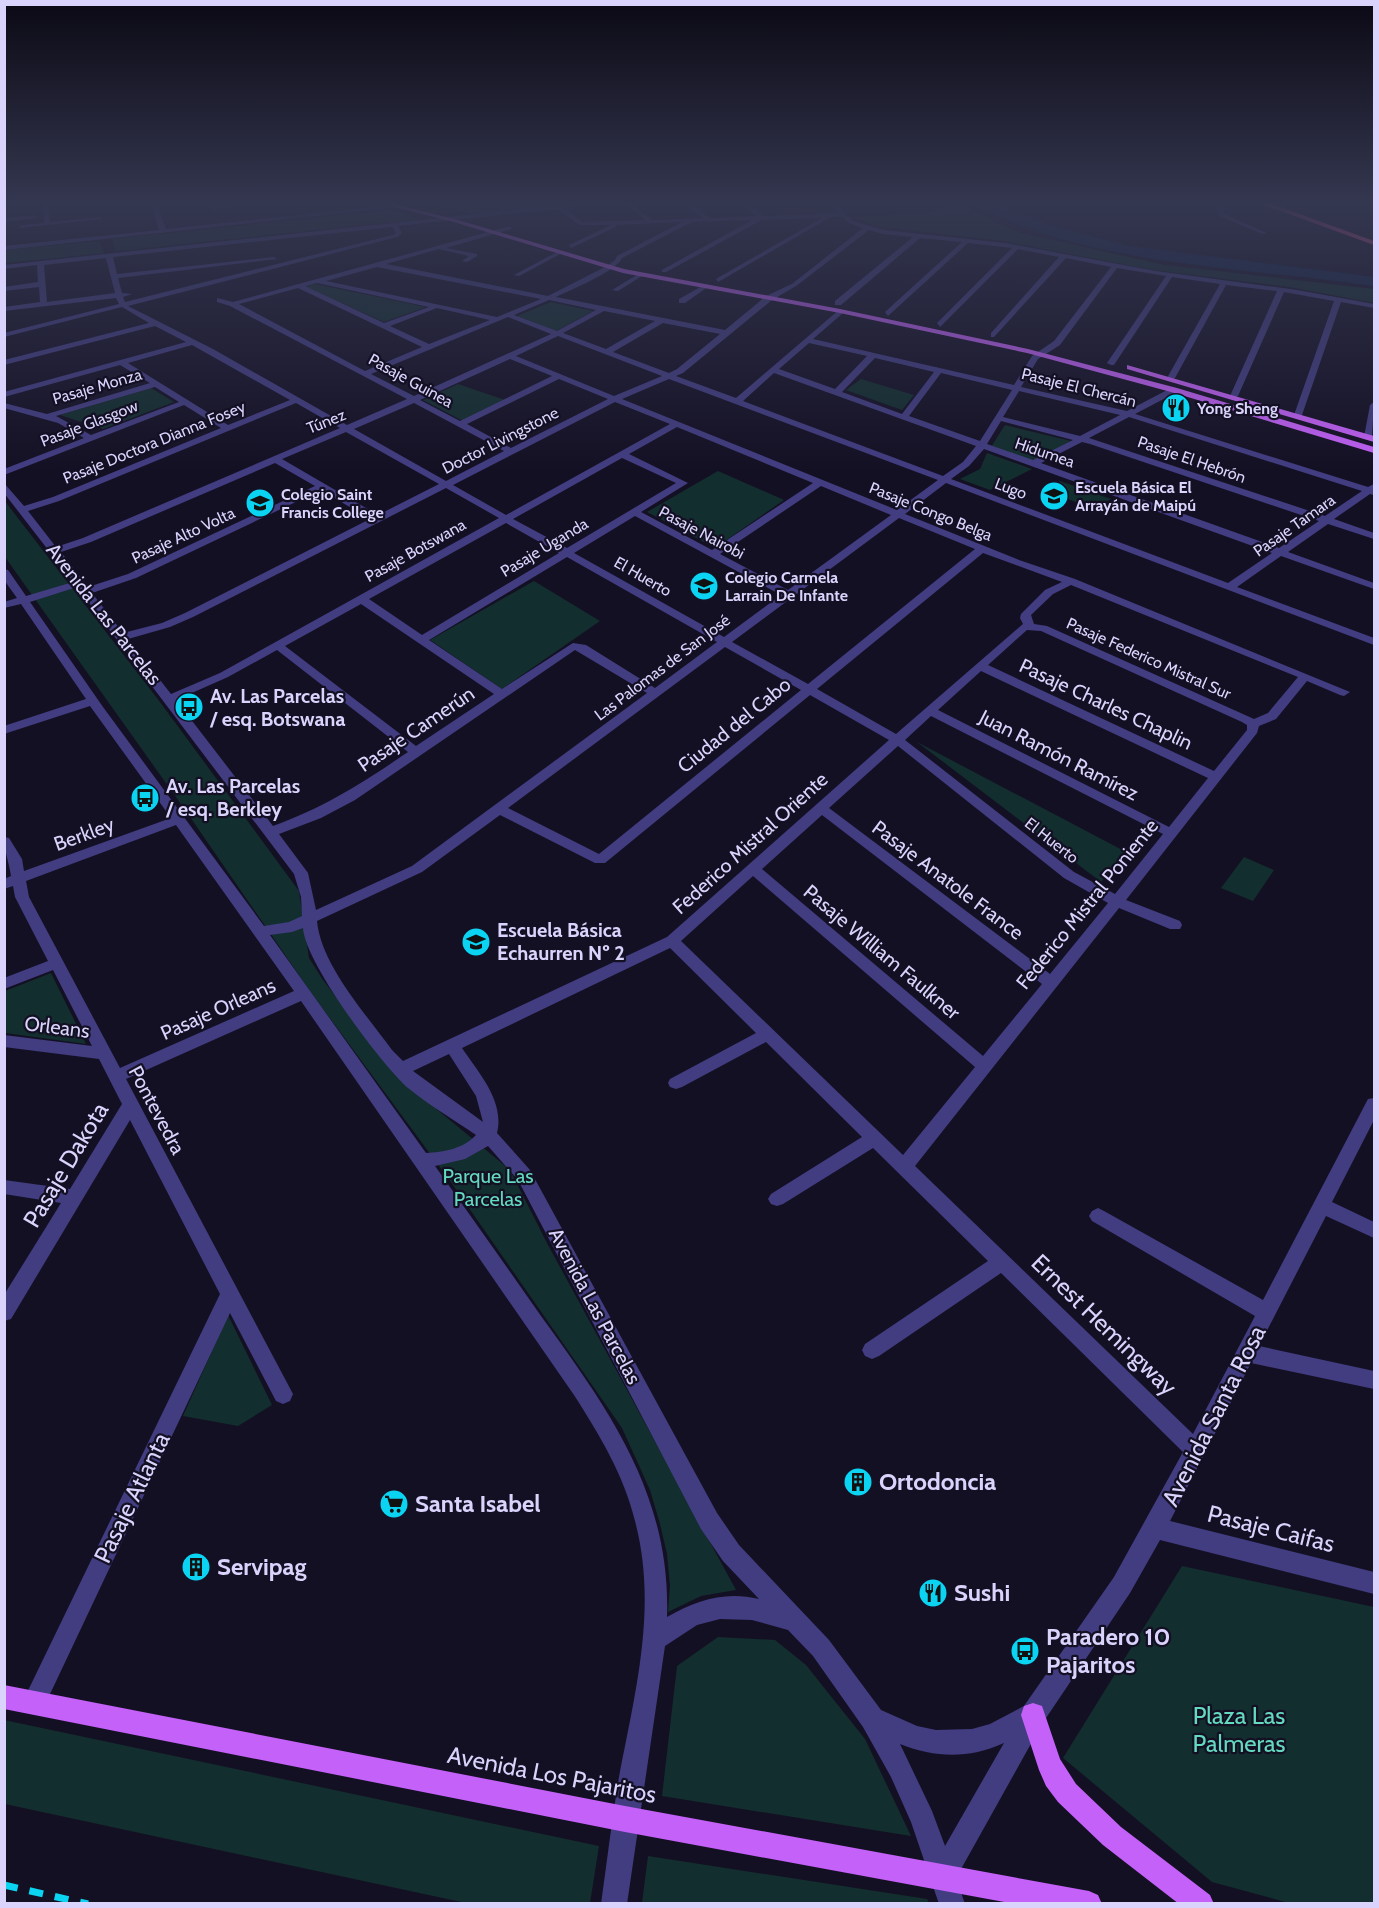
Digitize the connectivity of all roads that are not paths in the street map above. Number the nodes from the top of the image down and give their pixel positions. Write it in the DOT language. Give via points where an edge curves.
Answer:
graph roads {
  1 [pos="43,293"];
  2 [pos="137,293"];
  3 [pos="169,293"];
  4 [pos="269,293"];
  5 [pos="313,293"];
  6 [pos="375,293"];
  7 [pos="523,293"];
  8 [pos="559,293"];
  9 [pos="695,293"];
  10 [pos="743,293"];
  11 [pos="779,293"];
  12 [pos="785,293"];
  13 [pos="855,293"];
  14 [pos="911,293"];
  15 [pos="972,293"];
  16 [pos="1031,293"];
  17 [pos="1095,293"];
  18 [pos="1158,293"];
  19 [pos="1218,293"];
  20 [pos="1280,293"];
  21 [pos="1300,293"];
  22 [pos="119,295"];
  23 [pos="549,298"];
  24 [pos="769,298"];
  25 [pos="1338,299"];
  26 [pos="220,300"];
  27 [pos="682,301"];
  28 [pos="44,304"];
  29 [pos="233,304"];
  30 [pos="122,305"];
  31 [pos="436,306"];
  32 [pos="1374,306"];
  33 [pos="839,307"];
  34 [pos="603,309"];
  35 [pos="4,311"];
  36 [pos="888,314"];
  37 [pos="508,315"];
  38 [pos="498,319"];
  39 [pos="662,320"];
  40 [pos="156,323"];
  41 [pos="940,325"];
  42 [pos="384,326"];
  43 [pos="556,333"];
  44 [pos="728,333"];
  45 [pos="4,335"];
  46 [pos="994,335"];
  47 [pos="807,340"];
  48 [pos="193,342"];
  49 [pos="428,347"];
  50 [pos="1049,348"];
  51 [pos="607,352"];
  52 [pos="1070,352"];
  53 [pos="1040,354"];
  54 [pos="873,355"];
  55 [pos="507,356"];
  56 [pos="1100,360"];
  57 [pos="121,362"];
  58 [pos="4,363"];
  59 [pos="1111,363"];
  60 [pos="939,369"];
  61 [pos="773,370"];
  62 [pos="366,373"];
  63 [pos="670,375"];
  64 [pos="558,376"];
  65 [pos="1171,378"];
  66 [pos="156,384"];
  67 [pos="1017,388"];
  68 [pos="1174,390"];
  69 [pos="837,392"];
  70 [pos="4,395"];
  71 [pos="1234,396"];
  72 [pos="614,399"];
  73 [pos="296,400"];
  74 [pos="413,400"];
  75 [pos="738,401"];
  76 [pos="185,402"];
  77 [pos="4,405"];
  78 [pos="1374,405"];
  79 [pos="1128,414"];
  80 [pos="48,416"];
  81 [pos="905,416"];
  82 [pos="1298,416"];
  83 [pos="998,418"];
  84 [pos="460,424"];
  85 [pos="675,425"];
  86 [pos="227,428"];
  87 [pos="348,429"];
  88 [pos="1081,438"];
  89 [pos="1371,438"];
  90 [pos="91,439"];
  91 [pos="982,445"];
  92 [pos="1374,450"];
  93 [pos="511,451"];
  94 [pos="621,454"];
  95 [pos="275,459"];
  96 [pos="1033,464"];
  97 [pos="4,472"];
  98 [pos="944,479"];
  99 [pos="820,483"];
  100 [pos="447,484"];
  101 [pos="4,486"];
  102 [pos="323,486"];
  103 [pos="1373,490"];
  104 [pos="22,510"];
  105 [pos="634,512"];
  106 [pos="897,515"];
  107 [pos="507,518"];
  108 [pos="377,519"];
  109 [pos="1327,520"];
  110 [pos="1374,536"];
  111 [pos="981,549"];
  112 [pos="55,551"];
  113 [pos="567,552"];
  114 [pos="1281,552"];
  115 [pos="712,554"];
  116 [pos="4,572"];
  117 [pos="1071,581"];
  118 [pos="1374,585"];
  119 [pos="83,587"];
  120 [pos="1230,587"];
  121 [pos="788,595"];
  122 [pos="23,599"];
  123 [pos="360,599"];
  124 [pos="4,605"];
  125 [pos="1030,626"];
  126 [pos="122,637"];
  127 [pos="421,640"];
  128 [pos="725,642"];
  129 [pos="1374,642"];
  130 [pos="277,645"];
  131 [pos="980,666"];
  132 [pos="1305,676"];
  133 [pos="809,689"];
  134 [pos="1344,692"];
  135 [pos="655,693"];
  136 [pos="502,694"];
  137 [pos="169,699"];
  138 [pos="93,701"];
  139 [pos="930,711"];
  140 [pos="1253,724"];
  141 [pos="4,730"];
  142 [pos="898,740"];
  143 [pos="416,752"];
  144 [pos="1216,777"];
  145 [pos="821,808"];
  146 [pos="499,809"];
  147 [pos="178,820"];
  148 [pos="270,832"];
  149 [pos="1171,833"];
  150 [pos="4,841"];
  151 [pos="753,869"];
  152 [pos="19,879"];
  153 [pos="4,884"];
  154 [pos="1116,901"];
  155 [pos="309,918"];
  156 [pos="1175,925"];
  157 [pos="260,931"];
  158 [pos="672,941"];
  159 [pos="57,963"];
  160 [pos="1052,983"];
  161 [pos="4,984"];
  162 [pos="304,993"];
  163 [pos="768,1034"];
  164 [pos="4,1041"];
  165 [pos="451,1045"];
  166 [pos="105,1054"];
  167 [pos="984,1067"];
  168 [pos="400,1070"];
  169 [pos="116,1077"];
  170 [pos="676,1083"];
  171 [pos="130,1104"];
  172 [pos="1374,1104"];
  173 [pos="489,1135"];
  174 [pos="875,1138"];
  175 [pos="422,1160"];
  176 [pos="904,1167"];
  177 [pos="4,1187"];
  178 [pos="74,1197"];
  179 [pos="777,1200"];
  180 [pos="1323,1206"];
  181 [pos="1098,1216"];
  182 [pos="1374,1230"];
  183 [pos="1002,1262"];
  184 [pos="230,1294"];
  185 [pos="4,1313"];
  186 [pos="1267,1313"];
  187 [pos="872,1350"];
  188 [pos="1247,1353"];
  189 [pos="1374,1380"];
  190 [pos="283,1394"];
  191 [pos="1196,1451"];
  192 [pos="1155,1528"];
  193 [pos="1374,1583"];
  194 [pos="795,1621"];
  195 [pos="654,1640"];
  196 [pos="4,1697"];
  197 [pos="34,1703"];
  198 [pos="1033,1715"];
  199 [pos="872,1718"];
  200 [pos="625,1819"];
  201 [pos="943,1875"];
  202 [pos="614,1904"];
  203 [pos="951,1904"];
  204 [pos="1089,1904"];
  205 [pos="1202,1904"];
  1 -- 28 [label="street"];
  2 -- 22 [label="street"];
  3 -- 30 [label="street"];
  4 -- 29 [label="street"];
  5 -- 42 [label="street"];
  6 -- 31 [label="street"];
  7 -- 23 [label="street"];
  8 -- 23 [label="street"];
  9 -- 27 [label="street"];
  10 -- 24 [label="main road"];
  11 -- 24 [label="street, Doctor Livingstone"];
  12 -- 33 [label="main road"];
  13 -- 33 [label="street"];
  14 -- 36 [label="street"];
  15 -- 41 [label="street"];
  16 -- 46 [label="street"];
  17 -- 50 [label="street, Las Palomas de San José"];
  18 -- 59 [label="street"];
  19 -- 65 [label="street"];
  20 -- 71 [label="street"];
  21 -- 25 [label="street"];
  22 -- 28 [label="street"];
  22 -- 30 [label="street"];
  23 -- 34 [label="street"];
  23 -- 37 [label="street"];
  24 -- 33 [label="main road"];
  24 -- 44 [label="street, Doctor Livingstone"];
  25 -- 32 [label="street"];
  25 -- 82 [label="street"];
  26 -- 29 [label="street, Pasaje Guinea"];
  28 -- 35 [label="street"];
  29 -- 62 [label="street, Pasaje Guinea"];
  30 -- 40 [label="street, El Huerto"];
  30 -- 45 [label="street"];
  31 -- 38 [label="street"];
  31 -- 42 [label="street"];
  33 -- 36 [label="main road"];
  33 -- 47 [label="street"];
  33 -- 53 [label="main road"];
  34 -- 39 [label="street"];
  34 -- 43 [label="street, Túnez"];
  36 -- 41 [label="main road"];
  37 -- 38 [label="street"];
  37 -- 43 [label="street, Lugo"];
  38 -- 49 [label="street"];
  39 -- 44 [label="street"];
  39 -- 51 [label="street"];
  40 -- 48 [label="street, El Huerto"];
  40 -- 58 [label="street"];
  41 -- 46 [label="main road"];
  42 -- 49 [label="street"];
  43 -- 51 [label="street, Lugo"];
  43 -- 55 [label="street, Túnez"];
  44 -- 63 [label="street, Doctor Livingstone"];
  46 -- 50 [label="main road"];
  47 -- 54 [label="street, Pasaje El Chercán"];
  47 -- 61 [label="street"];
  48 -- 57 [label="street"];
  48 -- 73 [label="street, El Huerto"];
  49 -- 62 [label="street"];
  50 -- 52 [label="main road"];
  50 -- 53 [label="street, Las Palomas de San José"];
  51 -- 63 [label="street, Lugo"];
  53 -- 67 [label="street, Las Palomas de San José"];
  53 -- 68 [label="main road"];
  54 -- 60 [label="street, Pasaje El Chercán"];
  54 -- 69 [label="street"];
  55 -- 64 [label="street, Pasaje Congo Belga"];
  55 -- 74 [label="street, Túnez"];
  56 -- 59 [label="main road"];
  57 -- 66 [label="street"];
  57 -- 70 [label="street"];
  59 -- 65 [label="main road"];
  60 -- 67 [label="street, Pasaje El Chercán"];
  60 -- 81 [label="street"];
  61 -- 69 [label="street, Hidumea"];
  61 -- 75 [label="street"];
  62 -- 74 [label="street, Pasaje Guinea"];
  63 -- 72 [label="street, Doctor Livingstone"];
  63 -- 75 [label="street, Lugo"];
  64 -- 72 [label="street, Pasaje Congo Belga"];
  64 -- 84 [label="street"];
  65 -- 71 [label="main road"];
  66 -- 76 [label="street"];
  66 -- 80 [label="street, Pasaje Monza"];
  67 -- 79 [label="street, Pasaje El Chercán"];
  67 -- 83 [label="street, Las Palomas de San José"];
  68 -- 79 [label="street"];
  68 -- 92 [label="main road"];
  69 -- 81 [label="street, Hidumea"];
  71 -- 82 [label="main road"];
  72 -- 85 [label="street, Pasaje Congo Belga"];
  72 -- 93 [label="street, Doctor Livingstone"];
  73 -- 86 [label="street, Pasaje Doctora Dianna Fosey"];
  73 -- 87 [label="street, El Huerto"];
  74 -- 84 [label="street, Pasaje Guinea"];
  74 -- 87 [label="street, Túnez"];
  75 -- 98 [label="street, Lugo"];
  76 -- 86 [label="street"];
  76 -- 90 [label="street, Pasaje Glasgow"];
  77 -- 80 [label="street"];
  78 -- 89 [label="street"];
  79 -- 88 [label="street"];
  79 -- 103 [label="street, Pasaje El Chercán"];
  80 -- 90 [label="street" via="75,427"];
  81 -- 91 [label="street, Hidumea"];
  82 -- 89 [label="main road"];
  83 -- 88 [label="street, Pasaje El Hebrón"];
  83 -- 91 [label="street, Las Palomas de San José"];
  84 -- 93 [label="street, Pasaje Guinea"];
  85 -- 94 [label="street, Pasaje Botswana"];
  85 -- 99 [label="street, Pasaje Congo Belga"];
  86 -- 104 [label="street, Pasaje Doctora Dianna Fosey"];
  87 -- 95 [label="street, Túnez"];
  87 -- 100 [label="street, El Huerto"];
  88 -- 96 [label="street"];
  88 -- 109 [label="street, Pasaje El Hebrón"];
  90 -- 97 [label="street, Pasaje Glasgow"];
  91 -- 96 [label="street, Hidumea"];
  91 -- 98 [label="street, Las Palomas de San José" via="966,464"];
  93 -- 100 [label="street, Doctor Livingstone"];
  94 -- 105 [label="street, Pasaje Uganda" via="683,483"];
  94 -- 107 [label="street, Pasaje Botswana"];
  95 -- 102 [label="street"];
  95 -- 112 [label="street, Túnez"];
  96 -- 114 [label="street, Hidumea"];
  98 -- 106 [label="street, Las Palomas de San José"];
  98 -- 120 [label="street, Lugo"];
  99 -- 106 [label="street, Pasaje Congo Belga"];
  99 -- 115 [label="street"];
  100 -- 107 [label="street, El Huerto"];
  100 -- 108 [label="street, Doctor Livingstone"];
  101 -- 104 [label="street, Avenida Las Parcelas"];
  102 -- 108 [label="street"];
  102 -- 119 [label="street, Pasaje Alto Volta" via="132,576"];
  103 -- 109 [label="street, Pasaje Tamara"];
  104 -- 112 [label="street, Avenida Las Parcelas"];
  105 -- 113 [label="street, Pasaje Uganda"];
  105 -- 115 [label="street, Pasaje Nairobi"];
  106 -- 111 [label="street, Pasaje Congo Belga"];
  106 -- 121 [label="street, Las Palomas de San José"];
  107 -- 113 [label="street, El Huerto"];
  107 -- 123 [label="street, Pasaje Botswana"];
  108 -- 126 [label="street, Doctor Livingstone" via="184,617"];
  109 -- 110 [label="street, Pasaje El Hebrón"];
  109 -- 114 [label="street, Pasaje Tamara"];
  111 -- 117 [label="street, Pasaje Congo Belga"];
  111 -- 133 [label="street, Ciudad del Cabo"];
  112 -- 119 [label="street, Avenida Las Parcelas"];
  113 -- 127 [label="street, Pasaje Uganda"];
  113 -- 128 [label="street, El Huerto"];
  114 -- 118 [label="street, Hidumea"];
  114 -- 120 [label="street, Pasaje Tamara"];
  115 -- 121 [label="street, Pasaje Nairobi"];
  116 -- 122 [label="street"];
  117 -- 125 [label="street" via="1049,592 1026,614"];
  117 -- 132 [label="street, Pasaje Congo Belga"];
  119 -- 122 [label="street, Pasaje Alto Volta"];
  119 -- 126 [label="street, Avenida Las Parcelas"];
  120 -- 129 [label="street, Lugo"];
  121 -- 128 [label="street, Las Palomas de San José"];
  122 -- 124 [label="street, Pasaje Alto Volta"];
  122 -- 138 [label="street"];
  123 -- 127 [label="street"];
  123 -- 130 [label="street, Pasaje Botswana"];
  125 -- 131 [label="street, Federico Mistral Oriente" via="1018,630"];
  125 -- 140 [label="street, Pasaje Federico Mistral Sur" via="1043,628"];
  126 -- 137 [label="street, Avenida Las Parcelas"];
  127 -- 136 [label="street"];
  128 -- 133 [label="street, El Huerto"];
  128 -- 135 [label="street, Las Palomas de San José"];
  130 -- 137 [label="street, Pasaje Botswana" via="224,675"];
  130 -- 143 [label="street"];
  131 -- 139 [label="street, Federico Mistral Oriente"];
  131 -- 144 [label="street, Pasaje Charles Chaplin"];
  132 -- 134 [label="street, Pasaje Congo Belga"];
  132 -- 140 [label="street, Federico Mistral Poniente" via="1272,716"];
  133 -- 142 [label="street, El Huerto"];
  133 -- 146 [label="street, Ciudad del Cabo" via="600,860"];
  135 -- 136 [label="street, Pasaje Camerún" via="576,646"];
  135 -- 146 [label="street, Las Palomas de San José"];
  136 -- 143 [label="street, Pasaje Camerún"];
  137 -- 148 [label="street, Avenida Las Parcelas"];
  138 -- 141 [label="street"];
  138 -- 147 [label="street"];
  139 -- 142 [label="street, Federico Mistral Oriente"];
  139 -- 149 [label="street, Juan Ramón Ramírez"];
  140 -- 144 [label="street, Federico Mistral Poniente" via="1253,730"];
  142 -- 145 [label="street, Federico Mistral Oriente"];
  142 -- 154 [label="street, El Huerto" via="1069,875"];
  143 -- 148 [label="street, Pasaje Camerún" via="340,803"];
  144 -- 149 [label="street, Federico Mistral Poniente"];
  145 -- 151 [label="street, Federico Mistral Oriente"];
  145 -- 160 [label="street, Pasaje Anatole France"];
  146 -- 155 [label="street, Las Palomas de San José" via="405,876"];
  147 -- 152 [label="street, Berkley"];
  147 -- 157 [label="street"];
  148 -- 155 [label="street, Avenida Las Parcelas" via="301,873"];
  149 -- 154 [label="street, Federico Mistral Poniente"];
  150 -- 152 [label="street, Pontevedra" via="15,859"];
  151 -- 158 [label="street, Federico Mistral Oriente"];
  151 -- 167 [label="street, Pasaje William Faulkner"];
  152 -- 153 [label="street, Berkley"];
  152 -- 159 [label="street, Pontevedra" via="22,897"];
  154 -- 156 [label="street, El Huerto"];
  154 -- 160 [label="street, Federico Mistral Poniente"];
  155 -- 157 [label="street, Las Palomas de San José" via="285,929"];
  155 -- 168 [label="street, Avenida Las Parcelas" via="311,937 321,962"];
  157 -- 162 [label="street"];
  158 -- 163 [label="street, Ernest Hemingway"];
  158 -- 165 [label="street, Federico Mistral Oriente"];
  159 -- 161 [label="street"];
  159 -- 166 [label="street, Pontevedra"];
  160 -- 167 [label="street, Federico Mistral Poniente"];
  162 -- 169 [label="street, Pasaje Orleans"];
  162 -- 175 [label="street"];
  163 -- 170 [label="street"];
  163 -- 174 [label="street, Ernest Hemingway"];
  164 -- 166 [label="street, Orleans"];
  165 -- 168 [label="street, Federico Mistral Oriente"];
  165 -- 173 [label="street" via="490,1106 493,1119"];
  166 -- 169 [label="street, Pontevedra"];
  167 -- 176 [label="street, Federico Mistral Poniente"];
  168 -- 173 [label="street, Avenida Las Parcelas"];
  169 -- 171 [label="street, Pontevedra"];
  171 -- 178 [label="street, Pasaje Dakota"];
  171 -- 184 [label="street, Pontevedra"];
  172 -- 180 [label="street, Avenida Santa Rosa"];
  173 -- 175 [label="street" via="462,1154"];
  173 -- 194 [label="street, Avenida Las Parcelas" via="524,1175 540,1203 709,1521 731,1553"];
  174 -- 176 [label="street, Ernest Hemingway"];
  174 -- 179 [label="street"];
  175 -- 195 [label="street" via="618,1449 651,1542"];
  176 -- 183 [label="street, Ernest Hemingway"];
  177 -- 178 [label="street"];
  178 -- 185 [label="street, Pasaje Dakota"];
  180 -- 182 [label="street"];
  180 -- 186 [label="street, Avenida Santa Rosa"];
  181 -- 186 [label="street"];
  183 -- 187 [label="street, Ernest Hemingway"];
  183 -- 191 [label="street, Ernest Hemingway"];
  184 -- 190 [label="street, Pontevedra"];
  184 -- 197 [label="street, Pasaje Atlanta"];
  186 -- 188 [label="street, Avenida Santa Rosa"];
  188 -- 189 [label="street"];
  188 -- 191 [label="street, Avenida Santa Rosa"];
  191 -- 192 [label="street, Avenida Santa Rosa"];
  192 -- 193 [label="street, Pasaje Caifas"];
  192 -- 198 [label="street, Avenida Santa Rosa" via="1122,1585"];
  194 -- 195 [label="street" via="756,1608 717,1608 685,1618"];
  194 -- 199 [label="street, Avenida Las Parcelas" via="821,1648"];
  195 -- 200 [label="street"];
  196 -- 197 [label="main road, Avenida Los Pajaritos"];
  197 -- 200 [label="main road, Avenida Los Pajaritos"];
  198 -- 199 [label="street, Avenida Santa Rosa" via="990,1738 956,1744 916,1739"];
  198 -- 201 [label="street, Avenida Santa Rosa"];
  198 -- 205 [label="main road" via="1048,1761 1067,1793 1113,1836"];
  199 -- 201 [label="street, Avenida Las Parcelas" via="900,1768"];
  200 -- 201 [label="main road, Avenida Los Pajaritos"];
  200 -- 202 [label="street"];
  201 -- 203 [label="street, Avenida Las Parcelas"];
  201 -- 204 [label="main road, Avenida Los Pajaritos"];
}
